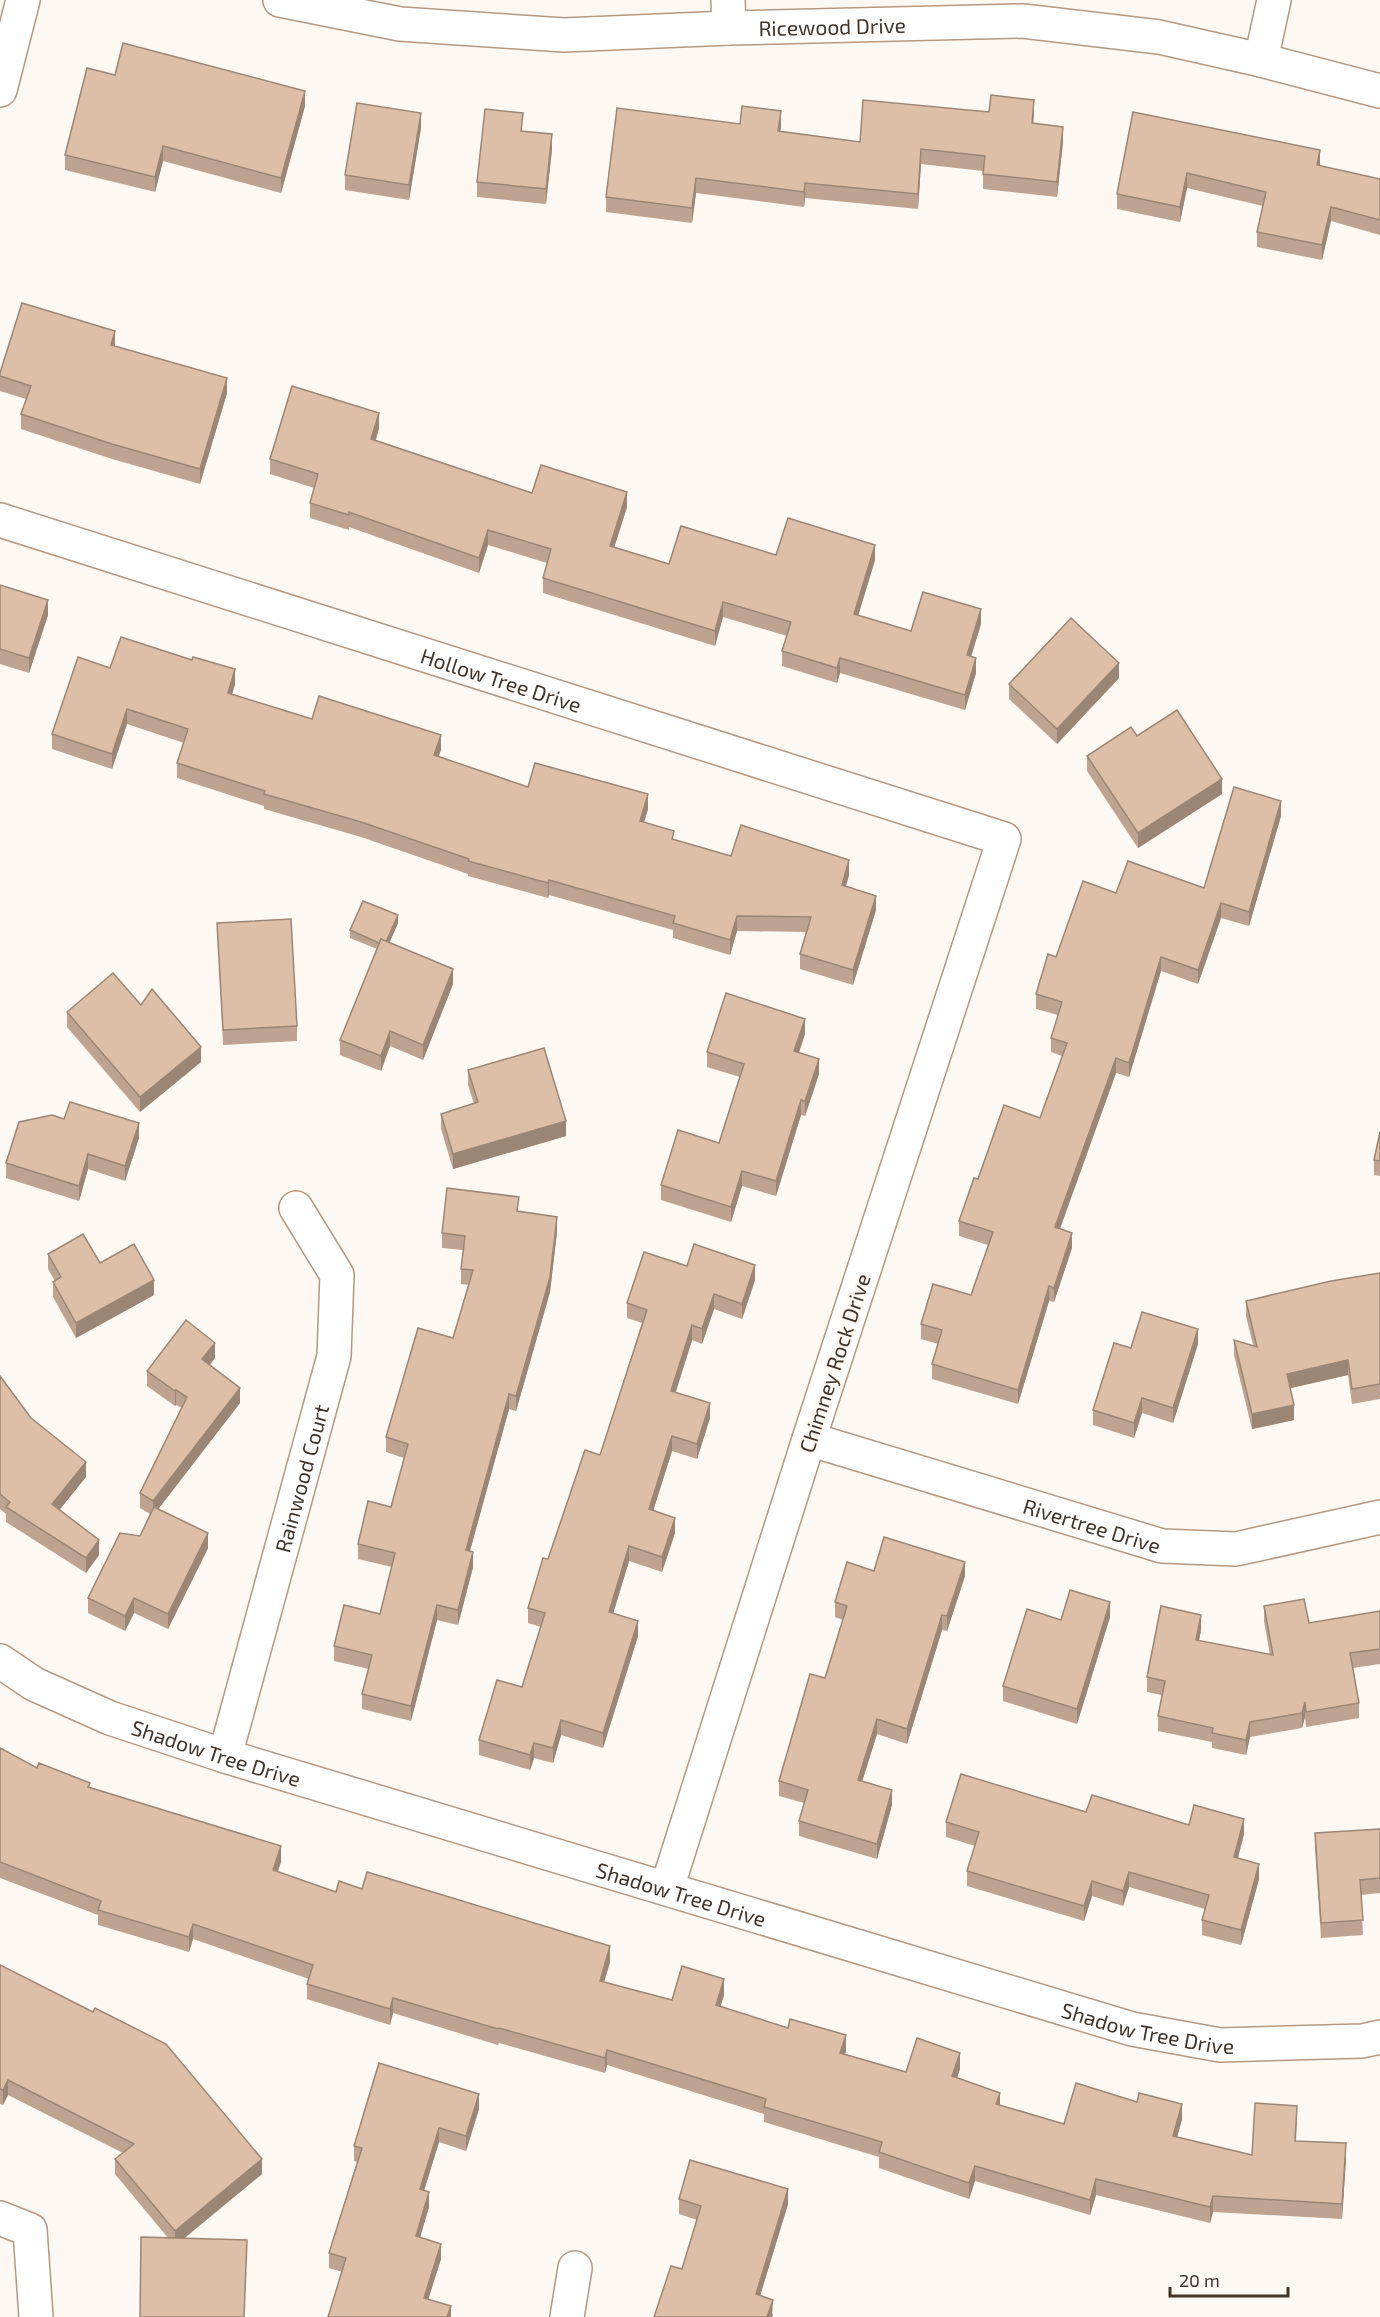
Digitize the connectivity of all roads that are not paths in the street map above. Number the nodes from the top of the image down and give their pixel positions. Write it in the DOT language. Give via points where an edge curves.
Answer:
graph roads {
  1 [pos="23,0"];
  2 [pos="280,0"];
  3 [pos="1274,0"];
  4 [pos="729,14"];
  5 [pos="1261,60"];
  6 [pos="0,90"];
  7 [pos="1380,91"];
  8 [pos="0,520"];
  9 [pos="1004,839"];
  10 [pos="296,1208"];
  11 [pos="809,1439"];
  12 [pos="1380,1518"];
  13 [pos="0,1661"];
  14 [pos="225,1756"];
  15 [pos="667,1888"];
  16 [pos="1380,2037"];
  17 [pos="0,2218"];
  18 [pos="575,2268"];
  19 [pos="36,2317"];
  20 [pos="567,2317"];
  1 -- 6 [label="street"];
  2 -- 4 [label="street, Ricewood Drive" via="400,24 564,35"];
  3 -- 5 [label="street"];
  4 -- 5 [label="street, Ricewood Drive" via="1023,21 1159,37"];
  5 -- 7 [label="street, Ricewood Drive"];
  8 -- 9 [label="street, Hollow Tree Drive"];
  9 -- 11 [label="street, Chimney Rock Drive"];
  10 -- 14 [label="street, Rainwood Court" via="338,1275 334,1356"];
  11 -- 12 [label="street, Rivertree Drive" via="1162,1546 1236,1548"];
  11 -- 15 [label="street, Chimney Rock Drive"];
  13 -- 14 [label="street, Shadow Tree Drive" via="34,1684 110,1718"];
  14 -- 15 [label="street, Shadow Tree Drive"];
  15 -- 16 [label="street, Shadow Tree Drive" via="1132,2029 1220,2044 1362,2041"];
  17 -- 19 [label="street" via="30,2230"];
  18 -- 20 [label="street"];
}
